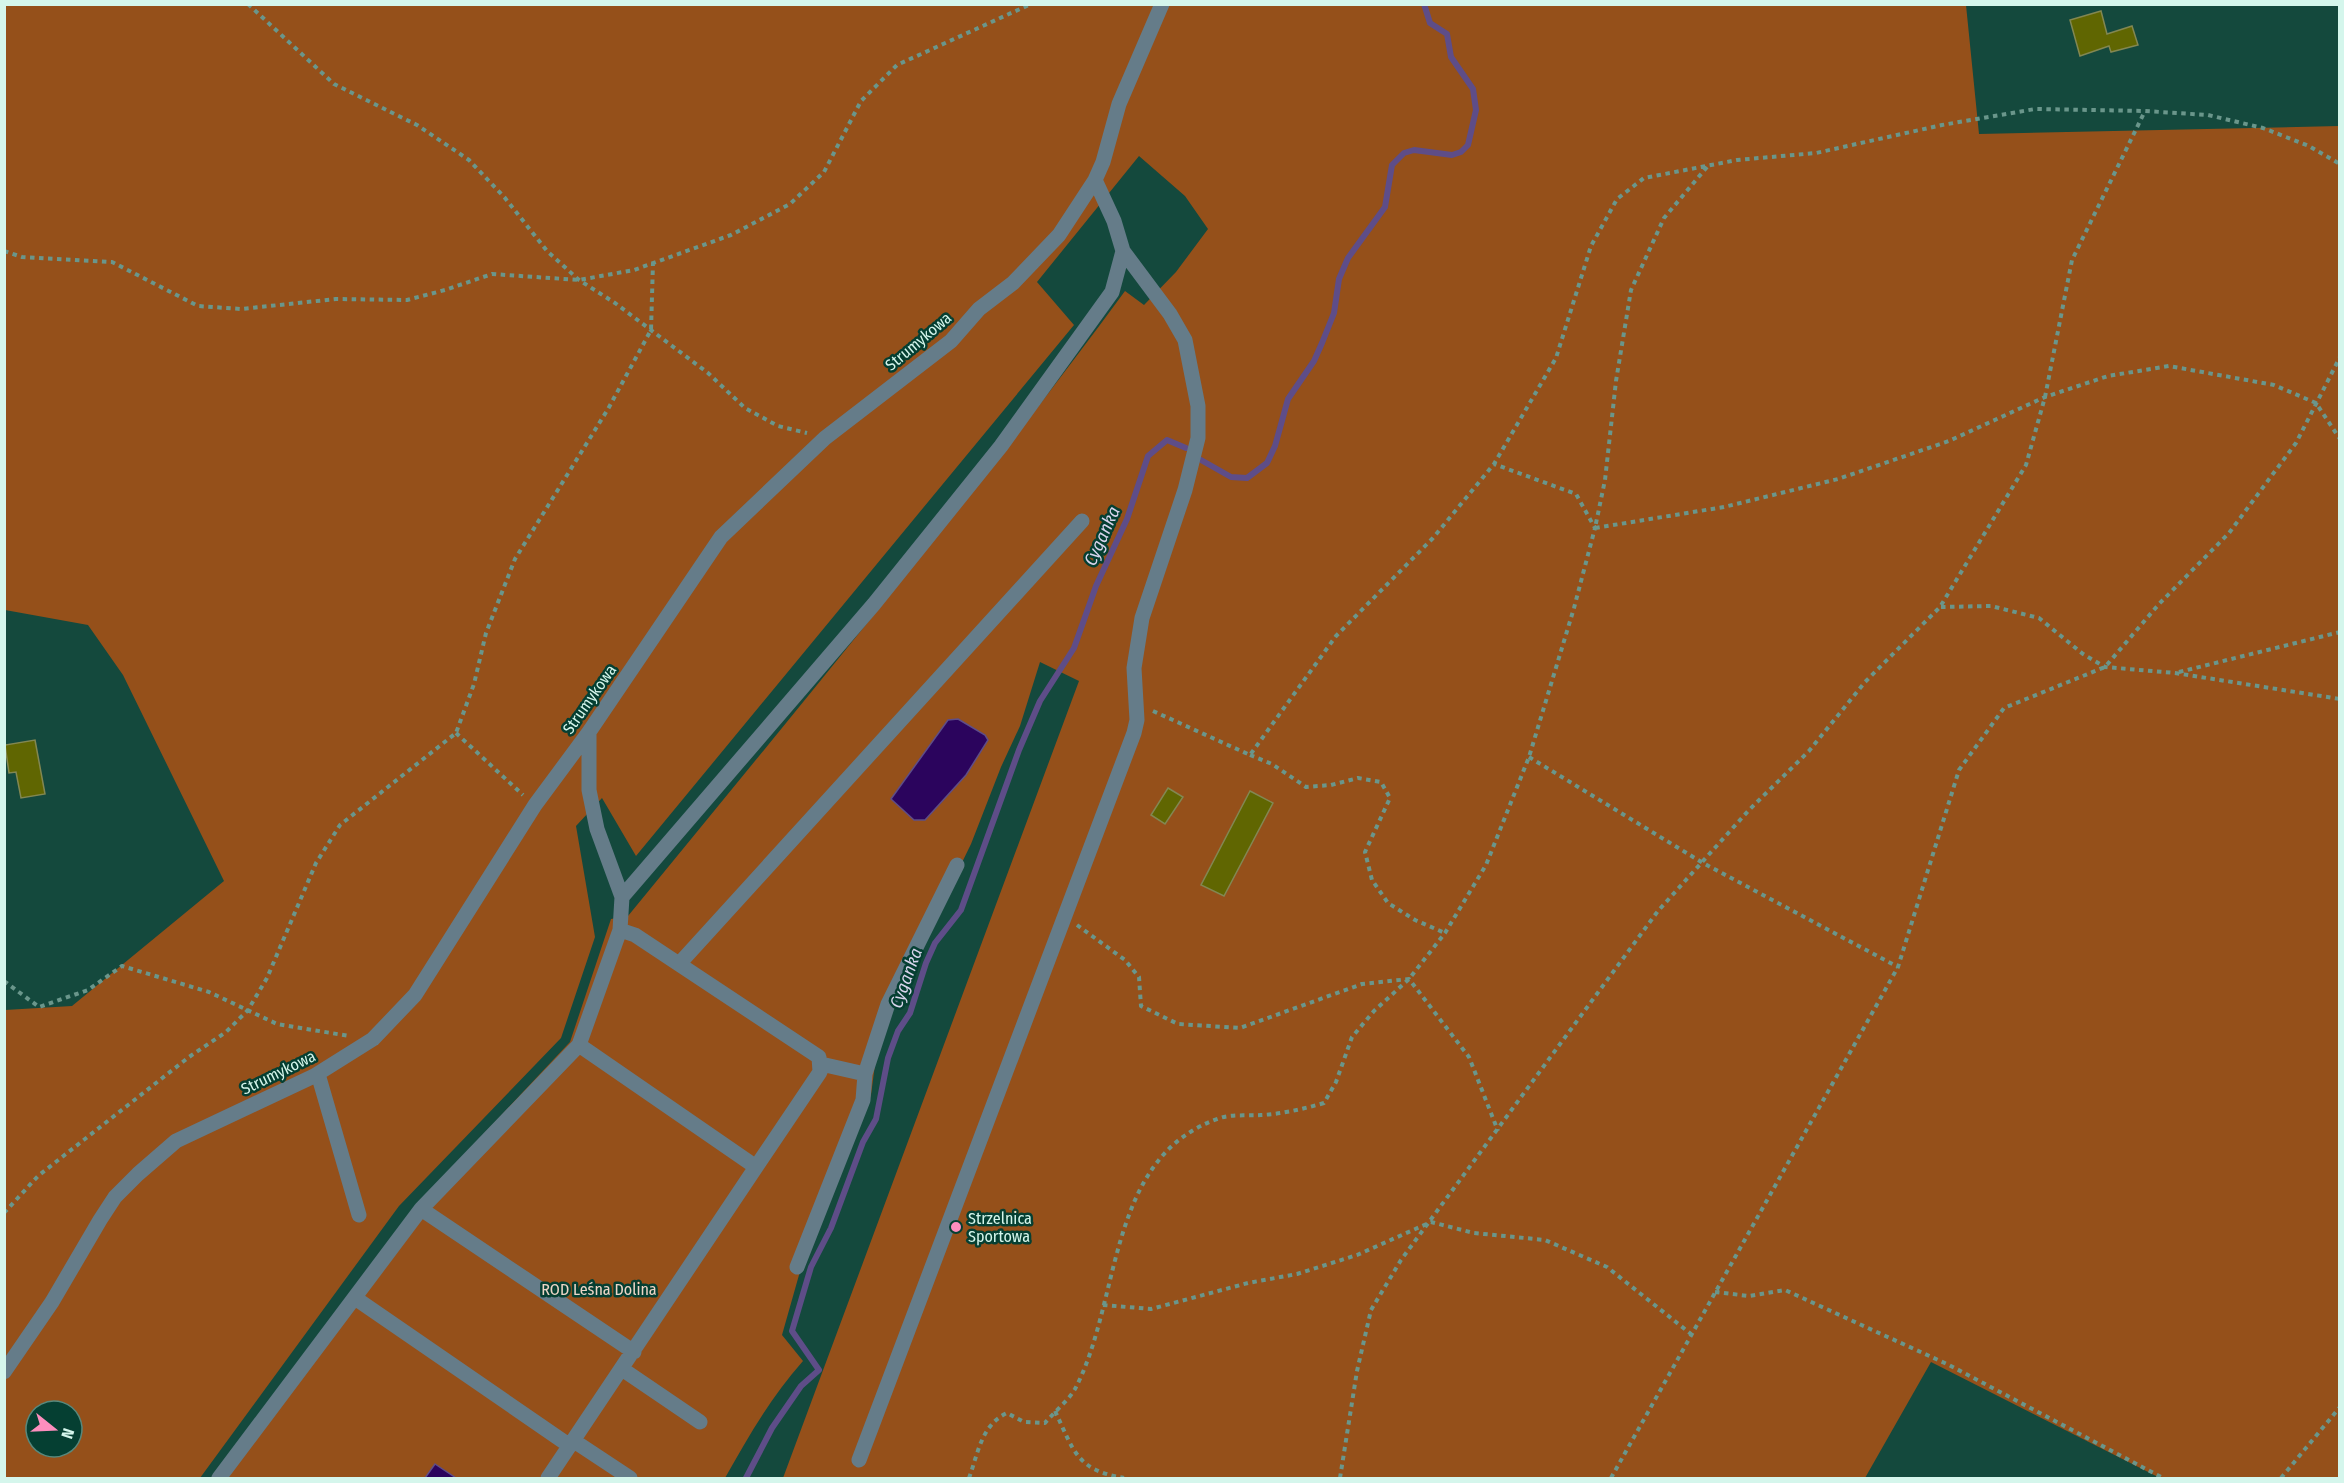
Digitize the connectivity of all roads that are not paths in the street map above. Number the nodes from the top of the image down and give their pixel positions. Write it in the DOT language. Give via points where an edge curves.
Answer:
graph roads {
  1 [pos="1162,4"];
  2 [pos="1095,180"];
  3 [pos="1123,251"];
  4 [pos="1082,521"];
  5 [pos="589,732"];
  6 [pos="957,865"];
  7 [pos="622,897"];
  8 [pos="620,930"];
  9 [pos="679,964"];
  10 [pos="579,1046"];
  11 [pos="821,1064"];
  12 [pos="318,1074"];
  13 [pos="865,1074"];
  14 [pos="756,1167"];
  15 [pos="421,1209"];
  16 [pos="359,1215"];
  17 [pos="797,1267"];
  18 [pos="355,1298"];
  19 [pos="634,1352"];
  20 [pos="622,1370"];
  21 [pos="4,1372"];
  22 [pos="700,1422"];
  23 [pos="572,1444"];
  24 [pos="859,1460"];
  25 [pos="219,1479"];
  26 [pos="548,1479"];
  27 [pos="630,1479"];
  1 -- 2 [label="street, Strumykowa" via="1119,104"];
  2 -- 3 [label="street"];
  2 -- 5 [label="street, Strumykowa" via="1059,235 1013,283 979,309 951,341 825,438 721,537"];
  3 -- 7 [label="street" via="1112,292 1001,446 874,604"];
  3 -- 24 [label="street" via="1185,340 1198,406 1198,438 1185,490 1142,618 1134,668 1134,733"];
  4 -- 9 [label="street"];
  5 -- 7 [label="street" via="589,790 597,829"];
  5 -- 12 [label="street, Strumykowa" via="535,805 415,995 373,1040"];
  6 -- 13 [label="street" via="888,1004"];
  7 -- 8 [label="street"];
  8 -- 9 [label="street" via="635,935"];
  8 -- 10 [label="street"];
  9 -- 11 [label="street" via="819,1057"];
  10 -- 14 [label="street"];
  10 -- 15 [label="street"];
  11 -- 13 [label="street"];
  11 -- 14 [label="street" via="820,1072"];
  12 -- 16 [label="street"];
  12 -- 21 [label="street, Strumykowa" via="176,1141 138,1174 115,1197 52,1302"];
  13 -- 17 [label="street" via="863,1100"];
  14 -- 19 [label="street"];
  15 -- 18 [label="street"];
  15 -- 19 [label="street"];
  18 -- 23 [label="street"];
  18 -- 25 [label="street"];
  19 -- 20 [label="street"];
  20 -- 22 [label="street"];
  20 -- 23 [label="street"];
  23 -- 26 [label="street"];
  23 -- 27 [label="street"];
}
